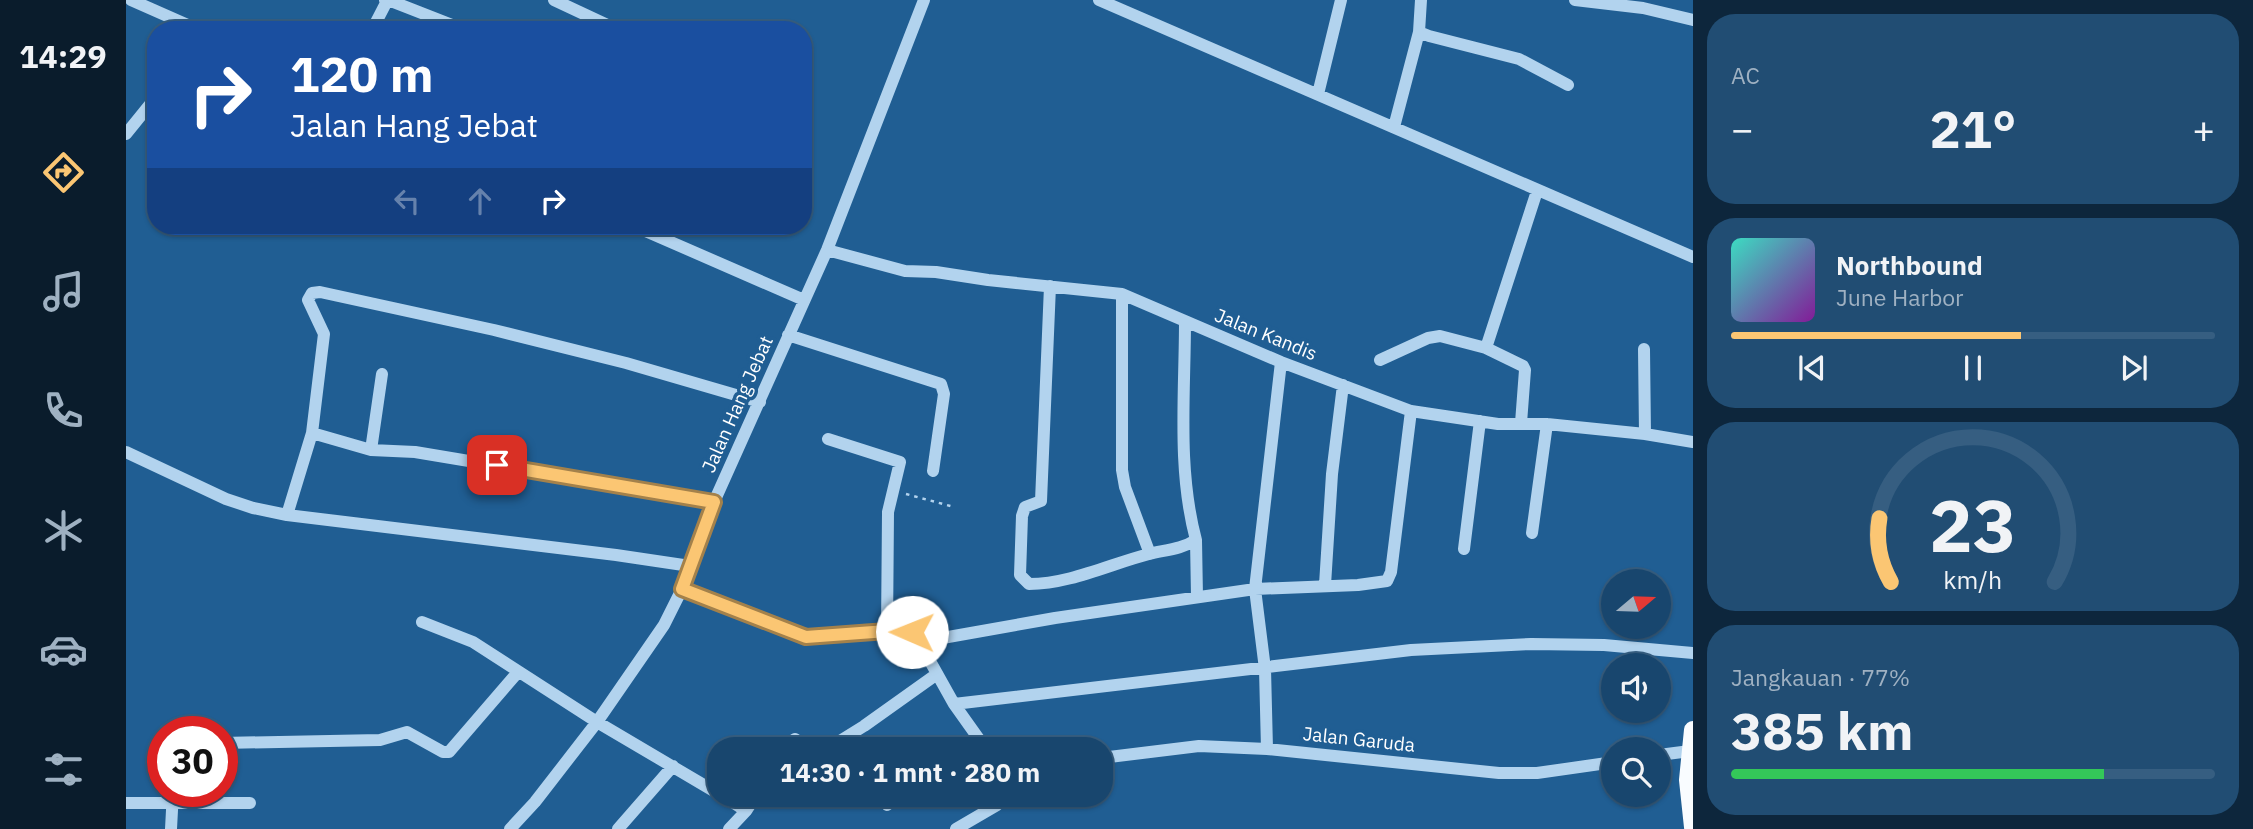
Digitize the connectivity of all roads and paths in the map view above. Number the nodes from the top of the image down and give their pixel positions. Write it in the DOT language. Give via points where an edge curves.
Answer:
graph roads {
  1 [pos="131,0"];
  2 [pos="387,0"];
  3 [pos="554,0"];
  4 [pos="924,0"];
  5 [pos="1099,0"];
  6 [pos="1341,0"];
  7 [pos="1421,0"];
  8 [pos="1575,0"];
  9 [pos="1693,20"];
  10 [pos="179,21"];
  11 [pos="376,21"];
  12 [pos="442,21"];
  13 [pos="599,21"];
  14 [pos="1419,32"];
  15 [pos="1568,85"];
  16 [pos="1318,94"];
  17 [pos="147,108"];
  18 [pos="1394,127"];
  19 [pos="126,134"];
  20 [pos="1537,191"];
  21 [pos="655,235"];
  22 [pos="827,250"];
  23 [pos="1693,257"];
  24 [pos="1050,286"];
  25 [pos="1122,294"];
  26 [pos="804,300"];
  27 [pos="1185,321"];
  28 [pos="789,335"];
  29 [pos="1486,348"];
  30 [pos="1644,349"];
  31 [pos="1380,360"];
  32 [pos="1281,362"];
  33 [pos="382,374"];
  34 [pos="1343,385"];
  35 [pos="760,402"];
  36 [pos="1411,411"];
  37 [pos="1480,421"];
  38 [pos="1521,423"];
  39 [pos="1547,424"];
  40 [pos="312,433"];
  41 [pos="1645,434"];
  42 [pos="828,439"];
  43 [pos="1693,442"];
  44 [pos="371,450"];
  45 [pos="126,452"];
  46 [pos="933,471"];
  47 [pos="893,490"];
  48 [pos="714,502"];
  49 [pos="954,508"];
  50 [pos="287,515"];
  51 [pos="1532,533"];
  52 [pos="1196,540"];
  53 [pos="1464,549"];
  54 [pos="1150,554"];
  55 [pos="690,566"];
  56 [pos="1325,585"];
  57 [pos="682,589"];
  58 [pos="1255,589"];
  59 [pos="1197,597"];
  60 [pos="422,621"];
  61 [pos="887,631"];
  62 [pos="920,642"];
  63 [pos="1693,653"];
  64 [pos="1265,669"];
  65 [pos="518,672"];
  66 [pos="937,674"];
  67 [pos="954,704"];
  68 [pos="597,722"];
  69 [pos="1693,730"];
  70 [pos="846,737"];
  71 [pos="974,737"];
  72 [pos="238,743"];
  73 [pos="1267,749"];
  74 [pos="1690,751"];
  75 [pos="1671,753"];
  76 [pos="1113,757"];
  77 [pos="1601,764"];
  78 [pos="673,766"];
  79 [pos="707,786"];
  80 [pos="147,800"];
  81 [pos="238,802"];
  82 [pos="126,803"];
  83 [pos="250,803"];
  84 [pos="172,807"];
  85 [pos="740,807"];
  86 [pos="749,807"];
  87 [pos="994,807"];
  88 [pos="746,811"];
  89 [pos="974,824"];
  90 [pos="1693,827"];
  91 [pos="171,829"];
  92 [pos="510,829"];
  93 [pos="618,829"];
  94 [pos="729,829"];
  95 [pos="956,829"];
  1 -- 10 [label="street"];
  2 -- 11 [label="street"];
  2 -- 12 [label="street"];
  3 -- 13 [label="street"];
  4 -- 22 [label="street, Jalan Hang Jebat"];
  5 -- 16 [label="street"];
  6 -- 16 [label="street"];
  7 -- 14 [label="street"];
  8 -- 9 [label="street"];
  14 -- 15 [label="street" via="1519,59"];
  14 -- 18 [label="street"];
  16 -- 18 [label="street"];
  17 -- 19 [label="street"];
  18 -- 20 [label="street"];
  20 -- 23 [label="street"];
  20 -- 29 [label="street"];
  21 -- 26 [label="street"];
  22 -- 24 [label="street, Jalan Kandis" via="905,271"];
  22 -- 26 [label="street, Jalan Hang Jebat"];
  24 -- 25 [label="street, Jalan Kandis"];
  24 -- 54 [label="street" via="1041,501 1022,510 1020,575 1029,584 1050,583"];
  25 -- 27 [label="street, Jalan Kandis"];
  25 -- 54 [label="street" via="1122,470"];
  26 -- 28 [label="street, Jalan Hang Jebat"];
  27 -- 32 [label="street, Jalan Kandis"];
  27 -- 52 [label="street" via="1184,463"];
  28 -- 35 [label="street, Jalan Hang Jebat"];
  28 -- 46 [label="street" via="941,384 944,394"];
  29 -- 31 [label="street" via="1440,336"];
  29 -- 38 [label="street" via="1525,370"];
  30 -- 41 [label="street"];
  32 -- 34 [label="street, Jalan Kandis"];
  32 -- 58 [label="street"];
  33 -- 44 [label="street"];
  34 -- 36 [label="street, Jalan Kandis"];
  34 -- 56 [label="street"];
  35 -- 40 [label="street" via="612,359 320,292 312,293 308,300 324,334"];
  35 -- 48 [label="street, Jalan Hang Jebat"];
  36 -- 37 [label="street, Jalan Kandis"];
  36 -- 56 [label="street" via="1387,582"];
  37 -- 38 [label="street, Jalan Kandis"];
  37 -- 53 [label="street"];
  38 -- 39 [label="street, Jalan Kandis"];
  39 -- 41 [label="street, Jalan Kandis"];
  39 -- 51 [label="street"];
  40 -- 44 [label="street"];
  40 -- 50 [label="street"];
  41 -- 43 [label="street, Jalan Kandis"];
  42 -- 47 [label="street" via="900,462"];
  44 -- 48 [label="street" via="415,453"];
  45 -- 50 [label="street" via="226,499"];
  47 -- 49 [label="path"];
  47 -- 61 [label="street" via="888,512"];
  48 -- 55 [label="street, Jalan Hang Jebat"];
  50 -- 55 [label="street"];
  52 -- 54 [label="street"];
  52 -- 59 [label="street"];
  55 -- 57 [label="street, Jalan Hang Jebat"];
  56 -- 58 [label="street"];
  57 -- 61 [label="street" via="806,637"];
  57 -- 68 [label="street, Jalan Hang Jebat" via="664,625"];
  58 -- 59 [label="street"];
  58 -- 64 [label="street"];
  59 -- 62 [label="street"];
  60 -- 65 [label="street" via="473,642"];
  61 -- 62 [label="street" via="912,632"];
  62 -- 66 [label="street"];
  63 -- 64 [label="street" via="1531,644 1411,650"];
  64 -- 67 [label="street"];
  64 -- 73 [label="street"];
  65 -- 68 [label="street"];
  65 -- 72 [label="street" via="449,752 407,732 380,740"];
  66 -- 67 [label="street"];
  66 -- 70 [label="street"];
  67 -- 71 [label="street"];
  68 -- 78 [label="street"];
  68 -- 92 [label="street, Jalan Hang Jebat"];
  69 -- 74 [label="main road"];
  73 -- 76 [label="street, Jalan Garuda" via="1199,746"];
  73 -- 77 [label="street, Jalan Garuda" via="1499,773"];
  74 -- 75 [label="street"];
  74 -- 90 [label="main road"];
  78 -- 79 [label="street"];
  78 -- 93 [label="street"];
  80 -- 82 [label="street"];
  81 -- 83 [label="street"];
  84 -- 91 [label="street"];
  85 -- 88 [label="street"];
  86 -- 88 [label="street"];
  87 -- 89 [label="street"];
  88 -- 94 [label="street"];
  89 -- 95 [label="street"];
}
